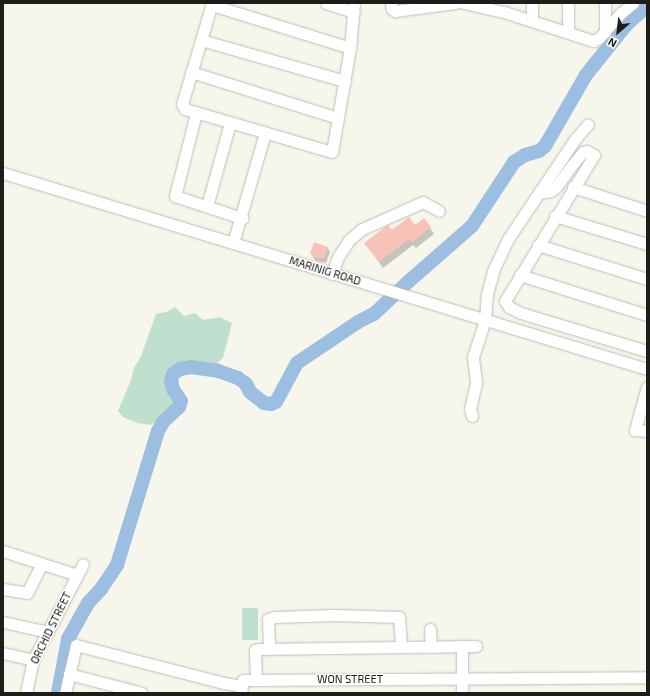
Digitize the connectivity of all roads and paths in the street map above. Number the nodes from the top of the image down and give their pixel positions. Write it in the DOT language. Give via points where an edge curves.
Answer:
graph roads {
  1 [pos="326,3"];
  2 [pos="391,3"];
  3 [pos="456,3"];
  4 [pos="464,3"];
  5 [pos="532,3"];
  6 [pos="568,3"];
  7 [pos="605,3"];
  8 [pos="633,3"];
  9 [pos="212,4"];
  10 [pos="426,5"];
  11 [pos="495,6"];
  12 [pos="354,7"];
  13 [pos="532,21"];
  14 [pos="568,32"];
  15 [pos="605,32"];
  16 [pos="201,40"];
  17 [pos="350,48"];
  18 [pos="191,72"];
  19 [pos="345,81"];
  20 [pos="196,113"];
  21 [pos="338,118"];
  22 [pos="230,123"];
  23 [pos="588,124"];
  24 [pos="265,133"];
  25 [pos="3,173"];
  26 [pos="573,187"];
  27 [pos="539,193"];
  28 [pos="207,206"];
  29 [pos="439,211"];
  30 [pos="647,211"];
  31 [pos="555,216"];
  32 [pos="242,218"];
  33 [pos="234,243"];
  34 [pos="647,244"];
  35 [pos="538,245"];
  36 [pos="332,274"];
  37 [pos="520,275"];
  38 [pos="647,280"];
  39 [pos="647,315"];
  40 [pos="485,320"];
  41 [pos="647,351"];
  42 [pos="647,369"];
  43 [pos="647,387"];
  44 [pos="472,416"];
  45 [pos="647,431"];
  46 [pos="3,551"];
  47 [pos="42,564"];
  48 [pos="83,564"];
  49 [pos="77,575"];
  50 [pos="3,589"];
  51 [pos="3,622"];
  52 [pos="430,630"];
  53 [pos="48,632"];
  54 [pos="462,646"];
  55 [pos="476,646"];
  56 [pos="400,647"];
  57 [pos="431,647"];
  58 [pos="269,648"];
  59 [pos="3,653"];
  60 [pos="33,660"];
  61 [pos="69,674"];
  62 [pos="647,677"];
  63 [pos="462,679"];
  64 [pos="256,680"];
  65 [pos="241,689"];
  66 [pos="26,693"];
  67 [pos="65,693"];
  68 [pos="142,693"];
  69 [pos="462,693"];
  1 -- 12 [label="street"];
  2 -- 10 [label="street" via="392,10 395,11"];
  3 -- 10 [label="street"];
  4 -- 11 [label="street"];
  5 -- 13 [label="street"];
  6 -- 14 [label="street"];
  7 -- 15 [label="street"];
  8 -- 15 [label="street"];
  9 -- 16 [label="street"];
  9 -- 17 [label="street"];
  11 -- 13 [label="street"];
  12 -- 17 [label="street"];
  13 -- 14 [label="street"];
  14 -- 15 [label="street" via="593,41"];
  16 -- 18 [label="street"];
  16 -- 19 [label="street"];
  17 -- 19 [label="street"];
  18 -- 20 [label="street" via="182,104 185,109"];
  18 -- 21 [label="street"];
  19 -- 21 [label="street"];
  20 -- 22 [label="street"];
  20 -- 28 [label="street" via="175,196"];
  21 -- 24 [label="street" via="332,152"];
  22 -- 24 [label="street"];
  22 -- 28 [label="street"];
  23 -- 27 [label="street"];
  24 -- 32 [label="street"];
  25 -- 33 [label="street, MARINIG ROAD"];
  26 -- 27 [label="street" via="594,155 591,152 583,152 556,187"];
  26 -- 30 [label="street"];
  26 -- 31 [label="street"];
  27 -- 40 [label="street" via="508,239 492,271"];
  28 -- 32 [label="street"];
  29 -- 36 [label="street" via="423,202 362,229 349,240 338,257"];
  31 -- 34 [label="street"];
  31 -- 35 [label="street"];
  32 -- 33 [label="street"];
  33 -- 36 [label="street, MARINIG ROAD"];
  35 -- 37 [label="street"];
  35 -- 38 [label="street"];
  36 -- 40 [label="street, MARINIG ROAD"];
  37 -- 39 [label="street"];
  37 -- 41 [label="street" via="505,301 509,307 520,313"];
  40 -- 42 [label="street, MARINIG ROAD"];
  40 -- 44 [label="street" via="473,357 476,382 470,409"];
  43 -- 45 [label="street" via="635,430"];
  46 -- 47 [label="street"];
  47 -- 49 [label="street"];
  47 -- 50 [label="street" via="26,593"];
  48 -- 49 [label="street, ORCHID STREET"];
  49 -- 53 [label="street, ORCHID STREET"];
  51 -- 53 [label="street"];
  52 -- 57 [label="street"];
  53 -- 60 [label="street, ORCHID STREET"];
  54 -- 55 [label="street"];
  54 -- 57 [label="street"];
  54 -- 63 [label="street"];
  56 -- 57 [label="street"];
  56 -- 58 [label="street"];
  56 -- 58 [label="street" via="399,617 334,615 268,619"];
  58 -- 64 [label="street" via="255,650"];
  59 -- 60 [label="street"];
  60 -- 66 [label="street, ORCHID STREET"];
  61 -- 65 [label="street" via="76,645"];
  61 -- 67 [label="street"];
  61 -- 68 [label="street"];
  62 -- 63 [label="street, WON STREET"];
  63 -- 64 [label="street, WON STREET"];
  63 -- 69 [label="street"];
  64 -- 65 [label="street, WON STREET" via="243,680"];
}
